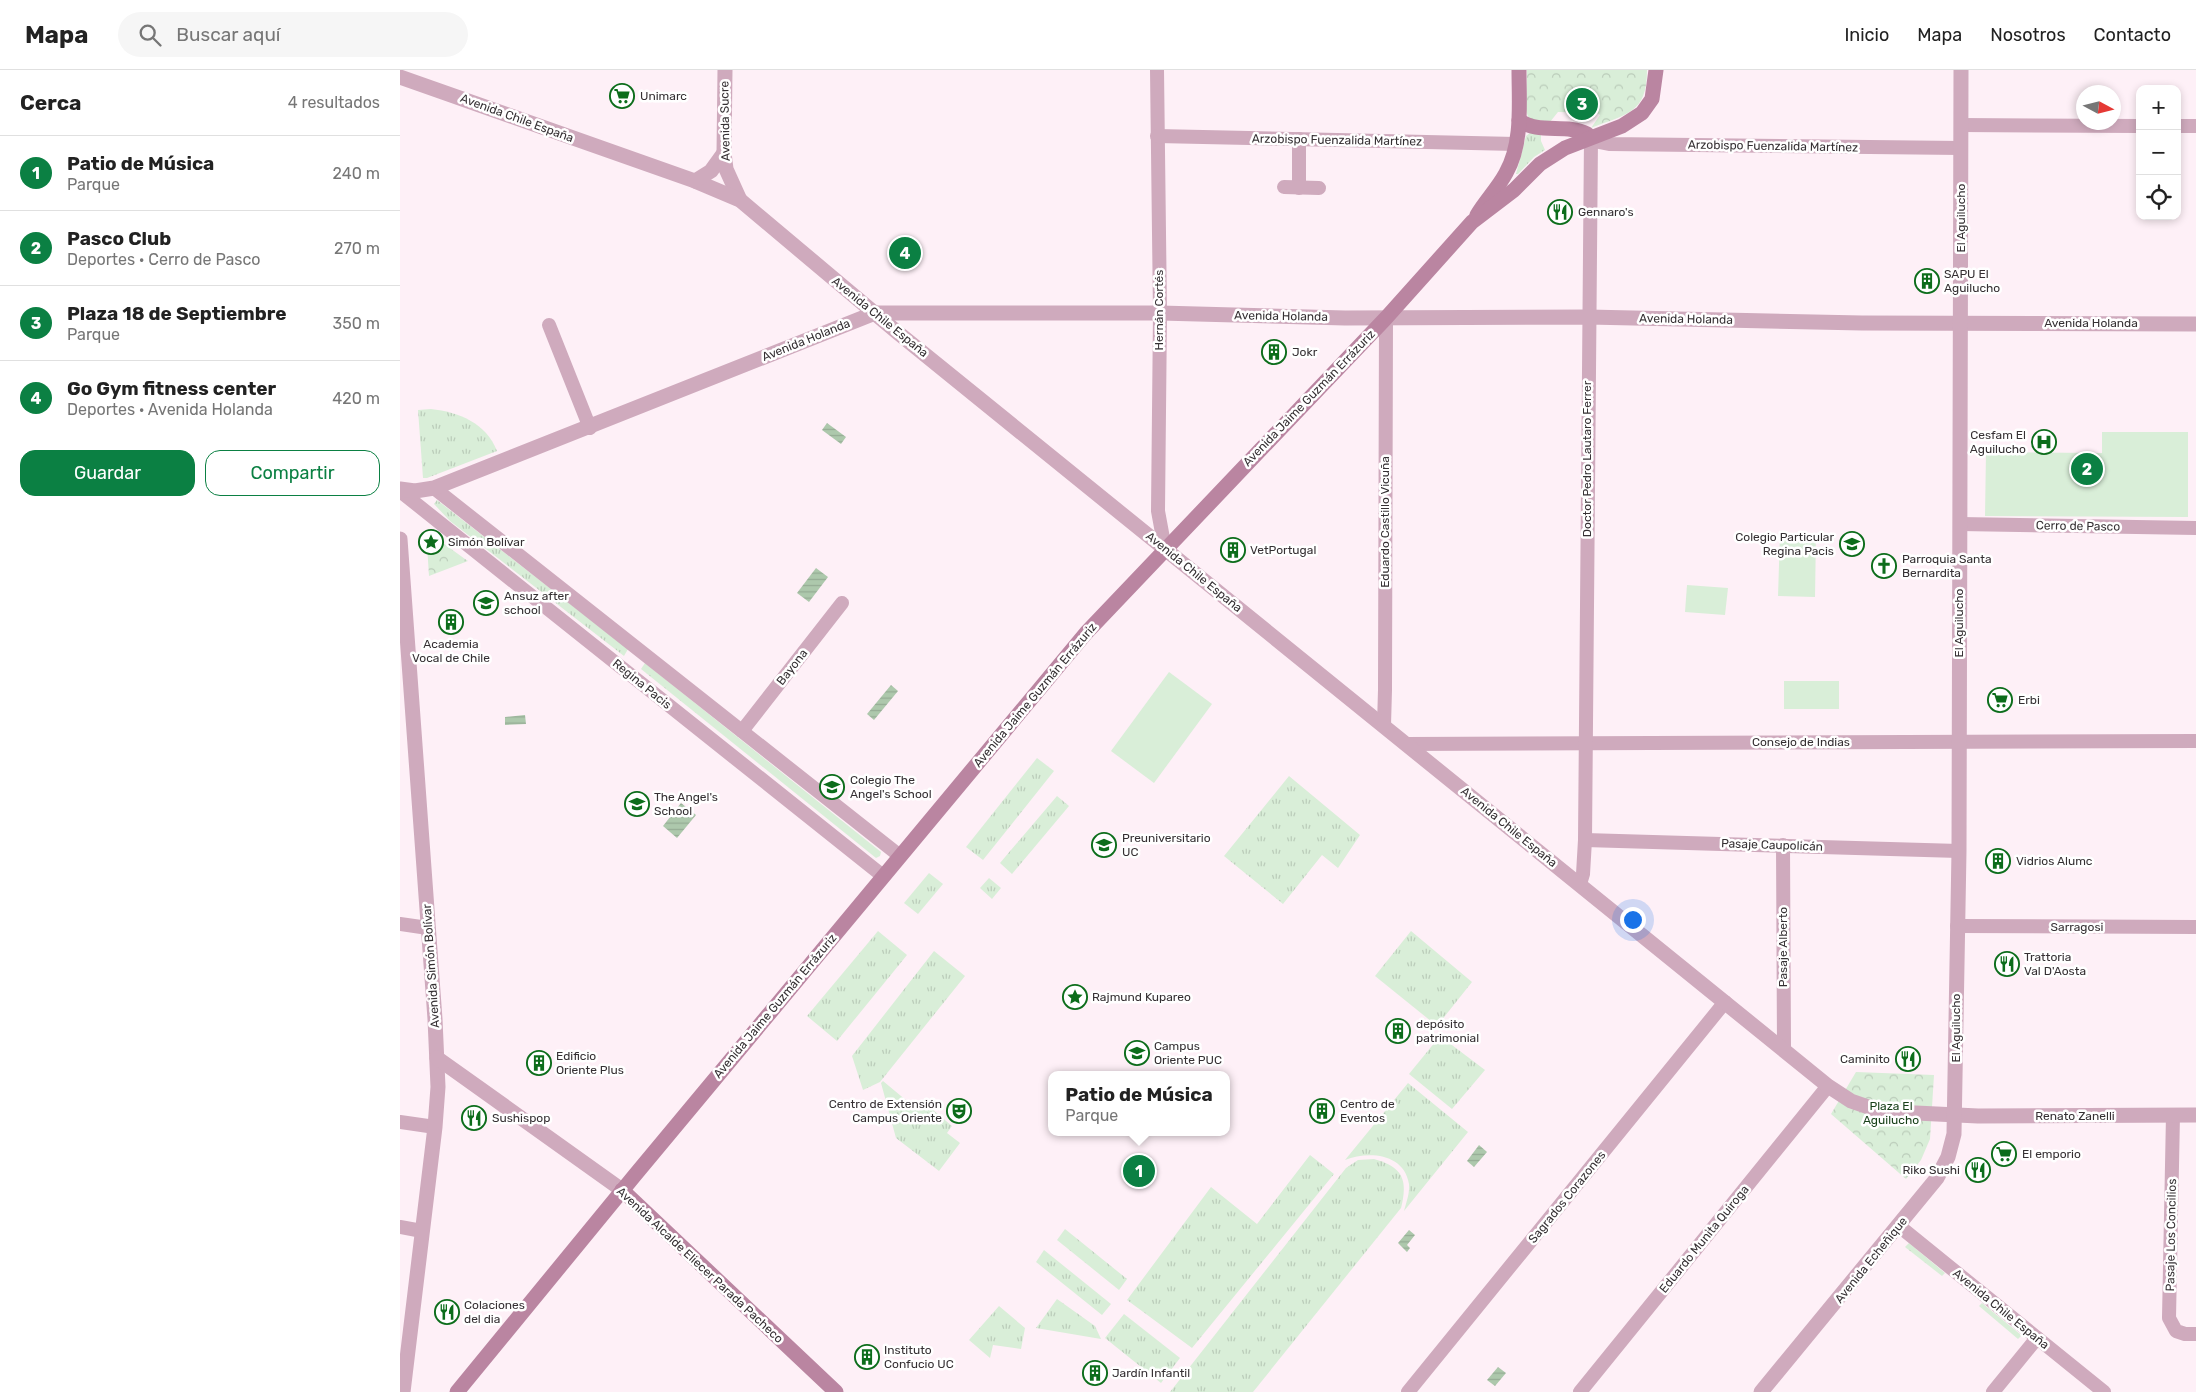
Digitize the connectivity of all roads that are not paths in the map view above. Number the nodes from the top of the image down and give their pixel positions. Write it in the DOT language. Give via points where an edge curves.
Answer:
graph roads {
  1 [pos="725,70"];
  2 [pos="1158,70"];
  3 [pos="1519,70"];
  4 [pos="1656,70"];
  5 [pos="1961,70"];
  6 [pos="400,77"];
  7 [pos="1519,120"];
  8 [pos="1961,125"];
  9 [pos="2136,126"];
  10 [pos="2181,126"];
  11 [pos="2196,126"];
  12 [pos="1157,136"];
  13 [pos="1589,136"];
  14 [pos="1299,139"];
  15 [pos="1516,144"];
  16 [pos="1961,148"];
  17 [pos="724,153"];
  18 [pos="696,181"];
  19 [pos="1284,187"];
  20 [pos="1299,188"];
  21 [pos="1319,188"];
  22 [pos="740,200"];
  23 [pos="1472,222"];
  24 [pos="874,313"];
  25 [pos="1160,313"];
  26 [pos="1588,317"];
  27 [pos="1386,318"];
  28 [pos="1960,322"];
  29 [pos="2196,324"];
  30 [pos="549,325"];
  31 [pos="590,428"];
  32 [pos="434,488"];
  33 [pos="400,490"];
  34 [pos="1960,524"];
  35 [pos="2196,528"];
  36 [pos="400,539"];
  37 [pos="1165,549"];
  38 [pos="548,578"];
  39 [pos="533,597"];
  40 [pos="842,603"];
  41 [pos="404,658"];
  42 [pos="662,668"];
  43 [pos="647,688"];
  44 [pos="1384,725"];
  45 [pos="742,731"];
  46 [pos="1959,741"];
  47 [pos="2196,741"];
  48 [pos="1585,742"];
  49 [pos="1407,744"];
  50 [pos="1585,840"];
  51 [pos="1783,845"];
  52 [pos="1959,851"];
  53 [pos="900,856"];
  54 [pos="883,876"];
  55 [pos="1580,884"];
  56 [pos="400,924"];
  57 [pos="1957,926"];
  58 [pos="2196,927"];
  59 [pos="428,928"];
  60 [pos="1725,1002"];
  61 [pos="1784,1049"];
  62 [pos="437,1058"];
  63 [pos="1828,1086"];
  64 [pos="2173,1115"];
  65 [pos="1955,1116"];
  66 [pos="2196,1116"];
  67 [pos="400,1122"];
  68 [pos="435,1127"];
  69 [pos="622,1190"];
  70 [pos="1899,1226"];
  71 [pos="400,1227"];
  72 [pos="422,1231"];
  73 [pos="2196,1334"];
  74 [pos="2037,1338"];
  75 [pos="403,1392"];
  76 [pos="457,1392"];
  77 [pos="836,1392"];
  78 [pos="1408,1392"];
  79 [pos="1580,1392"];
  80 [pos="1761,1392"];
  81 [pos="1993,1392"];
  82 [pos="2104,1392"];
  1 -- 17 [label="street, Avenida Sucre"];
  2 -- 12 [label="street, Hernán Cortés"];
  3 -- 7 [label="main road"];
  4 -- 13 [label="main road" via="1652,99 1642,112 1622,126"];
  5 -- 8 [label="street, El Aguilucho"];
  6 -- 18 [label="street, Avenida Chile España"];
  7 -- 13 [label="main road" via="1529,126 1576,130"];
  7 -- 15 [label="main road"];
  8 -- 9 [label="street"];
  8 -- 16 [label="street, El Aguilucho"];
  10 -- 11 [label="street"];
  12 -- 14 [label="street, Arzobispo Fuenzalida Martínez"];
  12 -- 25 [label="street, Hernán Cortés"];
  13 -- 16 [label="street, Arzobispo Fuenzalida Martínez" via="1609,144"];
  13 -- 23 [label="main road, Avenida Jaime Guzmán Errázuriz" via="1540,164 1514,190"];
  13 -- 26 [label="street, Doctor Pedro Lautaro Ferrer"];
  14 -- 15 [label="street, Arzobispo Fuenzalida Martínez"];
  14 -- 20 [label="street"];
  15 -- 23 [label="main road, Avenida Jaime Guzmán Errázuriz" via="1506,174"];
  16 -- 28 [label="street, El Aguilucho"];
  17 -- 18 [label="street" via="711,171"];
  17 -- 22 [label="street, Avenida Sucre" via="726,170"];
  18 -- 22 [label="street, Avenida Chile España"];
  19 -- 20 [label="street"];
  20 -- 21 [label="street"];
  22 -- 24 [label="street, Avenida Chile España"];
  23 -- 27 [label="main road, Avenida Jaime Guzmán Errázuriz"];
  24 -- 25 [label="street, Avenida Holanda"];
  24 -- 31 [label="street, Avenida Holanda"];
  24 -- 37 [label="street, Avenida Chile España"];
  25 -- 27 [label="street, Avenida Holanda"];
  25 -- 37 [label="street, Hernán Cortés" via="1158,511"];
  26 -- 27 [label="street, Avenida Holanda"];
  26 -- 28 [label="street, Avenida Holanda"];
  26 -- 48 [label="street, Doctor Pedro Lautaro Ferrer"];
  27 -- 37 [label="main road, Avenida Jaime Guzmán Errázuriz"];
  27 -- 44 [label="street, Eduardo Castillo Vicuña"];
  28 -- 29 [label="street, Avenida Holanda"];
  28 -- 34 [label="street, El Aguilucho"];
  30 -- 31 [label="street"];
  31 -- 32 [label="street, Avenida Holanda"];
  32 -- 33 [label="street, Avenida Holanda"];
  32 -- 38 [label="street, Regina Pacis"];
  33 -- 39 [label="street, Regina Pacis"];
  34 -- 35 [label="street, Cerro de Pasco"];
  34 -- 46 [label="street, El Aguilucho"];
  36 -- 41 [label="street, Avenida Simón Bolívar"];
  37 -- 44 [label="street, Avenida Chile España"];
  37 -- 53 [label="main road, Avenida Jaime Guzmán Errázuriz" via="1086,633"];
  38 -- 39 [label="street"];
  38 -- 42 [label="street, Regina Pacis"];
  39 -- 43 [label="street, Regina Pacis"];
  40 -- 45 [label="street, Bayona"];
  41 -- 59 [label="street, Avenida Simón Bolívar"];
  42 -- 43 [label="street"];
  42 -- 45 [label="street, Regina Pacis"];
  43 -- 54 [label="street, Regina Pacis"];
  44 -- 49 [label="street, Avenida Chile España"];
  45 -- 53 [label="street, Regina Pacis"];
  46 -- 47 [label="street, Consejo de Indias"];
  46 -- 48 [label="street, Consejo de Indias"];
  46 -- 52 [label="street, El Aguilucho"];
  48 -- 49 [label="street, Consejo de Indias"];
  48 -- 50 [label="street, Doctor Pedro Lautaro Ferrer"];
  49 -- 55 [label="street, Avenida Chile España"];
  50 -- 51 [label="street, Pasaje Caupolicán"];
  50 -- 55 [label="street, Doctor Pedro Lautaro Ferrer"];
  51 -- 52 [label="street, Pasaje Caupolicán"];
  51 -- 61 [label="street, Pasaje Alberto"];
  52 -- 57 [label="street, El Aguilucho"];
  53 -- 54 [label="main road, Avenida Jaime Guzmán Errázuriz"];
  54 -- 69 [label="main road, Avenida Jaime Guzmán Errázuriz"];
  55 -- 60 [label="street, Avenida Chile España"];
  56 -- 59 [label="street"];
  57 -- 58 [label="street, Sarragosi"];
  57 -- 65 [label="street, El Aguilucho"];
  59 -- 62 [label="street, Avenida Simón Bolívar"];
  60 -- 61 [label="street, Avenida Chile España"];
  60 -- 78 [label="street, Sagrados Corazones"];
  61 -- 63 [label="street, Avenida Chile España"];
  62 -- 68 [label="street, Avenida Simón Bolívar"];
  62 -- 69 [label="street, Avenida Alcalde Eliecer Parada Pacheco"];
  63 -- 65 [label="street, Avenida Chile España" via="1851,1101 1874,1109"];
  63 -- 79 [label="street, Eduardo Munita Quiroga"];
  64 -- 65 [label="street, Renato Zanelli"];
  64 -- 66 [label="street, Renato Zanelli"];
  64 -- 73 [label="street, Pasaje Los Concilios" via="2169,1318 2176,1331"];
  65 -- 70 [label="street, Avenida Echeñique" via="1952,1145 1943,1168"];
  67 -- 68 [label="street"];
  68 -- 72 [label="street, Avenida Simón Bolívar"];
  69 -- 76 [label="main road, Avenida Jaime Guzmán Errázuriz"];
  69 -- 77 [label="main road, Avenida Alcalde Eliecer Parada Pacheco"];
  70 -- 74 [label="street, Avenida Chile España"];
  70 -- 80 [label="street, Avenida Echeñique"];
  71 -- 72 [label="street"];
  72 -- 75 [label="street, Avenida Simón Bolívar"];
  74 -- 81 [label="street"];
  74 -- 82 [label="street, Avenida Chile España"];
}
